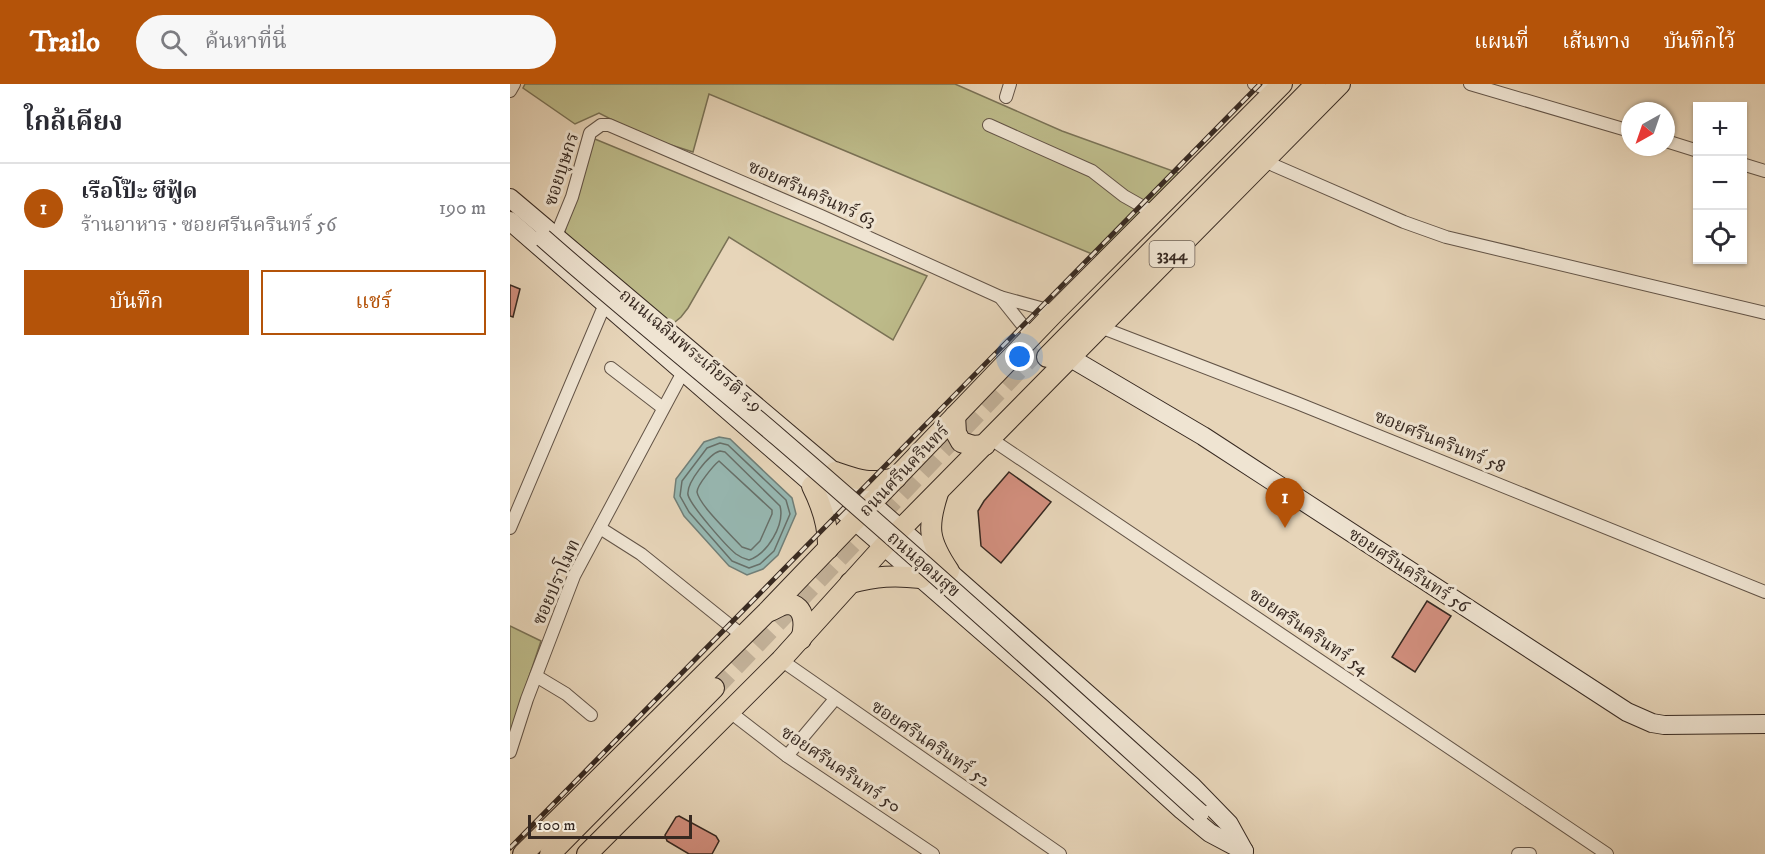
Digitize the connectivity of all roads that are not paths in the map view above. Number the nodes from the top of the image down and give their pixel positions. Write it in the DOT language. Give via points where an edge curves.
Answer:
graph roads {
  1 [pos="514,84"];
  2 [pos="1010,84"];
  3 [pos="1254,84"];
  4 [pos="1300,84"];
  5 [pos="1316,84"];
  6 [pos="1340,84"];
  7 [pos="1470,84"];
  8 [pos="1278,88"];
  9 [pos="510,91"];
  10 [pos="1006,97"];
  11 [pos="609,124"];
  12 [pos="989,124"];
  13 [pos="1621,128"];
  14 [pos="1675,144"];
  15 [pos="1693,149"];
  16 [pos="1264,161"];
  17 [pos="1747,165"];
  18 [pos="1765,171"];
  19 [pos="510,198"];
  20 [pos="510,209"];
  21 [pos="1154,213"];
  22 [pos="510,221"];
  23 [pos="550,237"];
  24 [pos="1000,297"];
  25 [pos="605,304"];
  26 [pos="1056,312"];
  27 [pos="1765,313"];
  28 [pos="1100,327"];
  29 [pos="1039,347"];
  30 [pos="1069,357"];
  31 [pos="611,368"];
  32 [pos="683,372"];
  33 [pos="663,408"];
  34 [pos="955,416"];
  35 [pos="993,436"];
  36 [pos="795,438"];
  37 [pos="779,456"];
  38 [pos="835,472"];
  39 [pos="896,478"];
  40 [pos="812,486"];
  41 [pos="938,493"];
  42 [pos="872,504"];
  43 [pos="855,522"];
  44 [pos="510,528"];
  45 [pos="600,528"];
  46 [pos="902,529"];
  47 [pos="884,546"];
  48 [pos="828,549"];
  49 [pos="949,571"];
  50 [pos="921,578"];
  51 [pos="850,583"];
  52 [pos="1765,592"];
  53 [pos="767,612"];
  54 [pos="1021,634"];
  55 [pos="743,636"];
  56 [pos="801,639"];
  57 [pos="1005,652"];
  58 [pos="781,660"];
  59 [pos="536,676"];
  60 [pos="723,699"];
  61 [pos="835,699"];
  62 [pos="591,716"];
  63 [pos="1765,724"];
  64 [pos="510,752"];
  65 [pos="787,756"];
  66 [pos="1246,852"];
  67 [pos="524,854"];
  68 [pos="550,854"];
  69 [pos="567,854"];
  70 [pos="587,854"];
  71 [pos="933,854"];
  72 [pos="1060,854"];
  73 [pos="1518,854"];
  74 [pos="1530,854"];
  75 [pos="1607,854"];
  1 -- 9 [label="street"];
  2 -- 10 [label="street"];
  3 -- 8 [label="street"];
  4 -- 29 [label="main road, ถนนศรีนครินทร์ / 3344"];
  5 -- 29 [label="main road, ถนนศรีนครินทร์ / 3344"];
  6 -- 16 [label="main road, 3344"];
  7 -- 13 [label="street"];
  8 -- 21 [label="main road, ถนนศรีนครินทร์ / 3344"];
  11 -- 23 [label="street, ซอยบุษกร" via="590,133 572,197"];
  11 -- 24 [label="street, ซอยศรีนครินทร์ 63"];
  12 -- 21 [label="street" via="1092,171"];
  14 -- 15 [label="street"];
  16 -- 27 [label="street" via="1446,237"];
  16 -- 28 [label="main road, 3344"];
  17 -- 18 [label="street"];
  19 -- 23 [label="main road, ถนนเฉลิมพระเกียรติ ร.9"];
  20 -- 23 [label="main road, ถนนเฉลิมพระเกียรติ ร.9"];
  21 -- 26 [label="main road, ถนนศรีนครินทร์ / 3344"];
  22 -- 25 [label="main road, ถนนเฉลิมพระเกียรติ ร.9"];
  23 -- 36 [label="main road, ถนนเฉลิมพระเกียรติ ร.9"];
  23 -- 66 [label="main road, ถนนอุดมสุข, bridge" via="614,300 924,564"];
  24 -- 26 [label="street, ซอยศรีนครินทร์ 63"];
  24 -- 29 [label="street, ซอยศรีนครินทร์ 63"];
  25 -- 32 [label="main road, ถนนเฉลิมพระเกียรติ ร.9"];
  25 -- 44 [label="street"];
  26 -- 29 [label="main road, ถนนศรีนครินทร์ / 3344"];
  28 -- 30 [label="main road, 3344"];
  28 -- 52 [label="street, ซอยศรีนครินทร์ 58"];
  29 -- 34 [label="main road, ถนนศรีนครินทร์ / 3344"];
  30 -- 35 [label="main road, 3344"];
  30 -- 63 [label="main road, ซอยศรีนครินทร์ 56" via="1203,436 1628,712 1652,723"];
  31 -- 33 [label="street"];
  32 -- 33 [label="street, ซอยปราโมท"];
  32 -- 37 [label="main road, ถนนเฉลิมพระเกียรติ ร.9"];
  33 -- 45 [label="street, ซอยปราโมท"];
  34 -- 35 [label="main road" via="961,442 967,445"];
  34 -- 39 [label="main road, ถนนศรีนครินทร์"];
  35 -- 41 [label="main road"];
  35 -- 75 [label="street, ซอยศรีนครินทร์ 54"];
  36 -- 37 [label="main road" via="801,448 800,458"];
  36 -- 38 [label="main road, ถนนเฉลิมพระเกียรติ ร.9"];
  37 -- 40 [label="main road, ถนนเฉลิมพระเกียรติ ร.9"];
  38 -- 39 [label="main road" via="862,482"];
  38 -- 42 [label="main road, ถนนเฉลิมพระเกียรติ ร.9"];
  39 -- 42 [label="main road, ถนนศรีนครินทร์"];
  40 -- 43 [label="main road, ถนนเฉลิมพระเกียรติ ร.9"];
  40 -- 48 [label="main road" via="823,507"];
  41 -- 46 [label="main road"];
  41 -- 49 [label="main road" via="930,531"];
  42 -- 43 [label="main road, ถนนศรีนครินทร์"];
  42 -- 46 [label="main road, ถนนอุดมสุข"];
  43 -- 47 [label="main road, ถนนอุดมสุข"];
  43 -- 48 [label="main road, ถนนศรีนครินทร์"];
  45 -- 55 [label="street" via="641,554"];
  45 -- 59 [label="street, ซอยปราโมท" via="574,576"];
  46 -- 47 [label="main road"];
  46 -- 49 [label="main road, ถนนอุดมสุข"];
  47 -- 50 [label="main road, ถนนอุดมสุข"];
  47 -- 51 [label="main road"];
  48 -- 53 [label="main road, ถนนศรีนครินทร์"];
  49 -- 54 [label="main road, ถนนอุดมสุข"];
  50 -- 51 [label="main road" via="885,576"];
  50 -- 57 [label="main road, ถนนอุดมสุข"];
  51 -- 56 [label="main road"];
  53 -- 55 [label="main road, ถนนศรีนครินทร์"];
  53 -- 56 [label="main road" via="786,604 794,606 805,621"];
  54 -- 57 [label="main road" via="1005,634"];
  54 -- 66 [label="main road, ถนนอุดมสุข" via="1192,786 1229,824"];
  55 -- 67 [label="main road, ถนนศรีนครินทร์"];
  56 -- 58 [label="main road"];
  57 -- 66 [label="main road, ถนนอุดมสุข" via="1210,833"];
  58 -- 60 [label="main road"];
  58 -- 61 [label="street, ซอยศรีนครินทร์ 52"];
  59 -- 62 [label="street"];
  59 -- 64 [label="street, ซอยปราโมท"];
  60 -- 65 [label="street, ซอยศรีนครินทร์ 50"];
  60 -- 68 [label="main road"];
  60 -- 69 [label="main road"];
  60 -- 70 [label="main road"];
  61 -- 65 [label="street"];
  61 -- 72 [label="street, ซอยศรีนครินทร์ 52"];
  65 -- 71 [label="street, ซอยศรีนครินทร์ 50"];
  73 -- 74 [label="street"];
}
